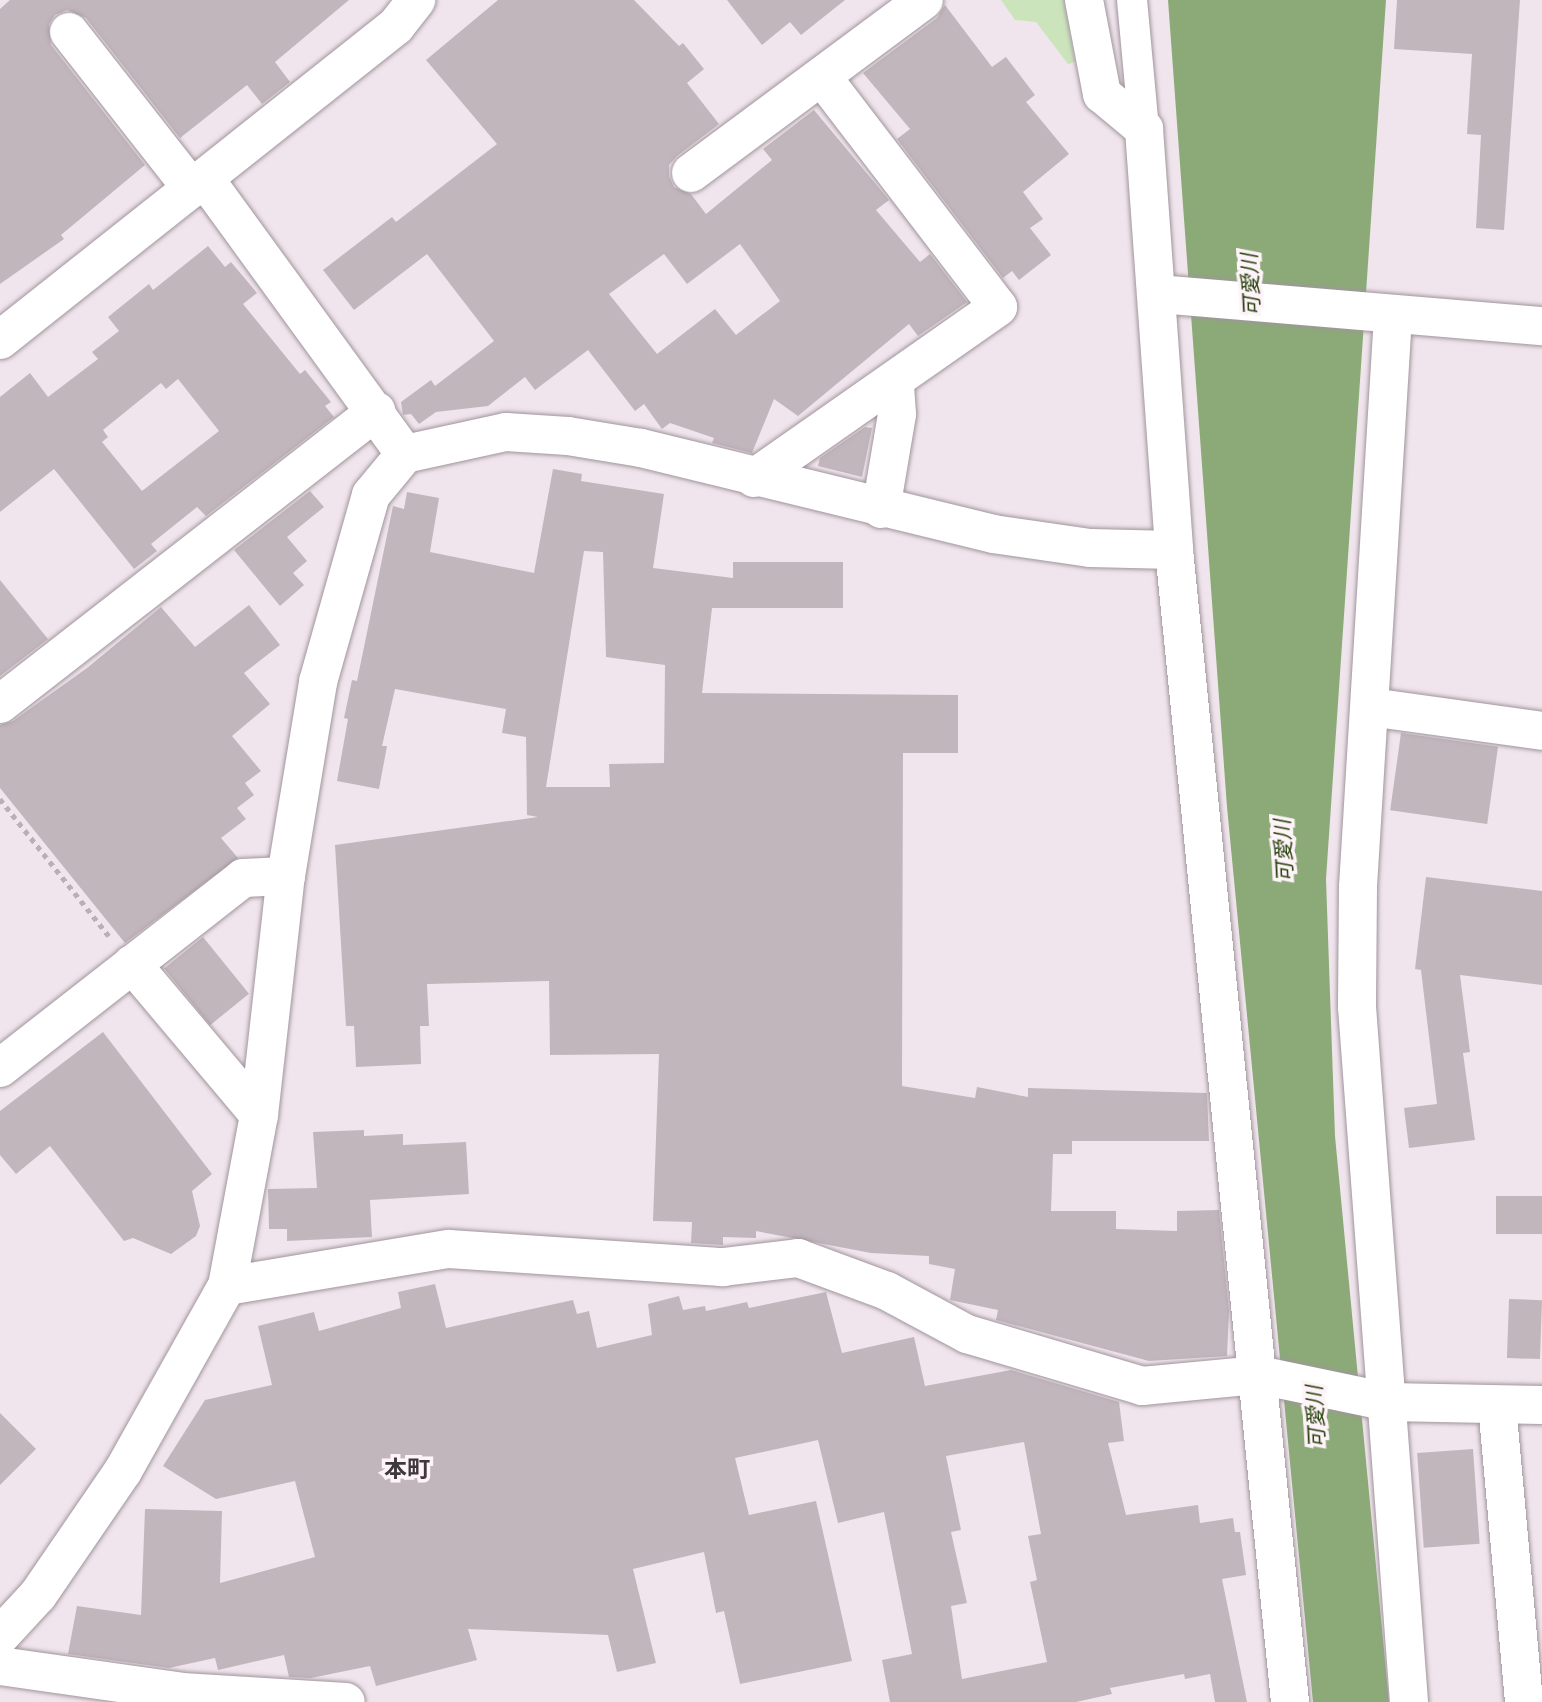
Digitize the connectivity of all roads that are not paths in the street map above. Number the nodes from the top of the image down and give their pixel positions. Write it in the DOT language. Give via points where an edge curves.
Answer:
graph roads {
  1 [pos="416,0"];
  2 [pos="924,0"];
  3 [pos="1084,0"];
  4 [pos="1132,0"];
  5 [pos="69,32"];
  6 [pos="822,77"];
  7 [pos="1144,129"];
  8 [pos="691,173"];
  9 [pos="199,184"];
  10 [pos="1169,296"];
  11 [pos="1381,315"];
  12 [pos="1542,326"];
  13 [pos="0,340"];
  14 [pos="895,383"];
  15 [pos="377,411"];
  16 [pos="405,454"];
  17 [pos="754,478"];
  18 [pos="881,509"];
  19 [pos="1174,550"];
  20 [pos="0,704"];
  21 [pos="1370,707"];
  22 [pos="1542,731"];
  23 [pos="286,876"];
  24 [pos="132,964"];
  25 [pos="0,1068"];
  26 [pos="259,1115"];
  27 [pos="227,1286"];
  28 [pos="1275,1378"];
  29 [pos="1382,1400"];
  30 [pos="1497,1405"];
  31 [pos="1542,1405"];
  32 [pos="0,1636"];
  33 [pos="0,1666"];
  34 [pos="346,1702"];
  35 [pos="1290,1702"];
  36 [pos="1409,1702"];
  37 [pos="1524,1702"];
  1 -- 9 [label="street" via="396,26"];
  2 -- 6 [label="street"];
  3 -- 7 [label="street" via="1102,93"];
  4 -- 7 [label="street"];
  5 -- 9 [label="street"];
  6 -- 8 [label="street"];
  6 -- 14 [label="street" via="998,307"];
  7 -- 10 [label="street"];
  9 -- 13 [label="street"];
  9 -- 15 [label="street"];
  10 -- 11 [label="street"];
  10 -- 19 [label="street"];
  11 -- 12 [label="street"];
  11 -- 21 [label="street"];
  14 -- 17 [label="street"];
  14 -- 18 [label="street" via="897,414"];
  15 -- 16 [label="street"];
  15 -- 20 [label="street"];
  16 -- 17 [label="street" via="506,432 556,435 640,448"];
  16 -- 23 [label="street" via="371,495 350,559 318,682"];
  17 -- 18 [label="street"];
  18 -- 19 [label="street" via="1090,548"];
  19 -- 28 [label="street"];
  21 -- 22 [label="street"];
  21 -- 29 [label="street" via="1358,887 1357,1007"];
  23 -- 24 [label="street" via="243,878"];
  23 -- 26 [label="street"];
  24 -- 25 [label="street"];
  24 -- 26 [label="street"];
  26 -- 27 [label="street"];
  27 -- 28 [label="street" via="449,1249 723,1267 798,1258 887,1291 967,1334 1142,1386"];
  27 -- 32 [label="street" via="123,1471 38,1595"];
  28 -- 29 [label="street"];
  28 -- 35 [label="street"];
  29 -- 30 [label="street"];
  29 -- 36 [label="street"];
  30 -- 31 [label="street"];
  30 -- 37 [label="street"];
  33 -- 34 [label="street" via="182,1692"];
}
